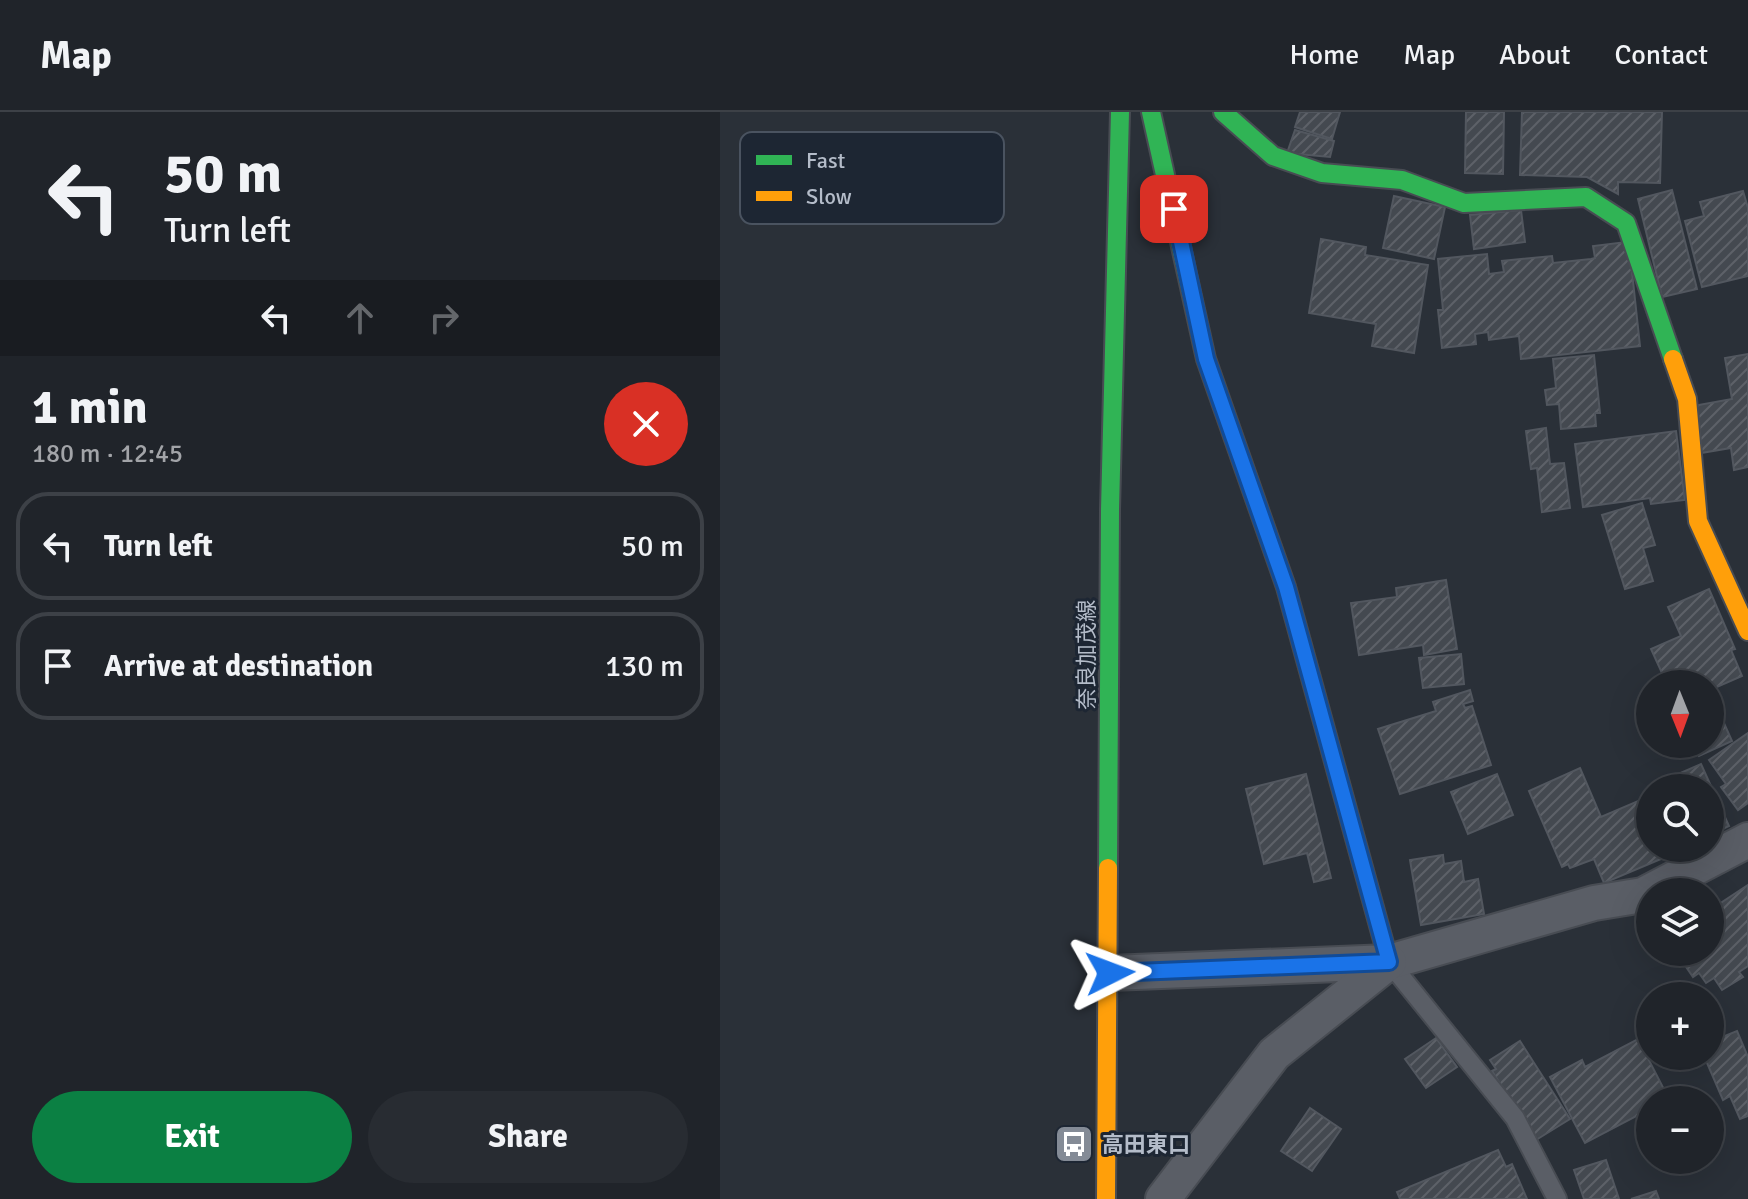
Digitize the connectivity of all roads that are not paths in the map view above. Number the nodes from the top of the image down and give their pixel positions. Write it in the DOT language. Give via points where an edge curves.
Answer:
graph roads {
  1 [pos="1120,112"];
  2 [pos="1151,112"];
  3 [pos="1223,112"];
  4 [pos="1748,631"];
  5 [pos="1748,840"];
  6 [pos="1389,962"];
  7 [pos="1110,973"];
  8 [pos="1106,1199"];
  9 [pos="1163,1199"];
  10 [pos="1557,1199"];
  1 -- 7 [label="street, 奈良加茂線" via="1110,510"];
  2 -- 6 [label="street" via="1206,359 1286,587"];
  3 -- 4 [label="street" via="1273,156 1322,173 1402,180 1464,203 1586,197 1626,223 1687,399 1698,521"];
  5 -- 6 [label="street" via="1643,895 1594,903"];
  6 -- 7 [label="street"];
  6 -- 9 [label="street" via="1274,1054"];
  6 -- 10 [label="lane" via="1515,1118"];
  7 -- 8 [label="street, 奈良加茂線"];
}
